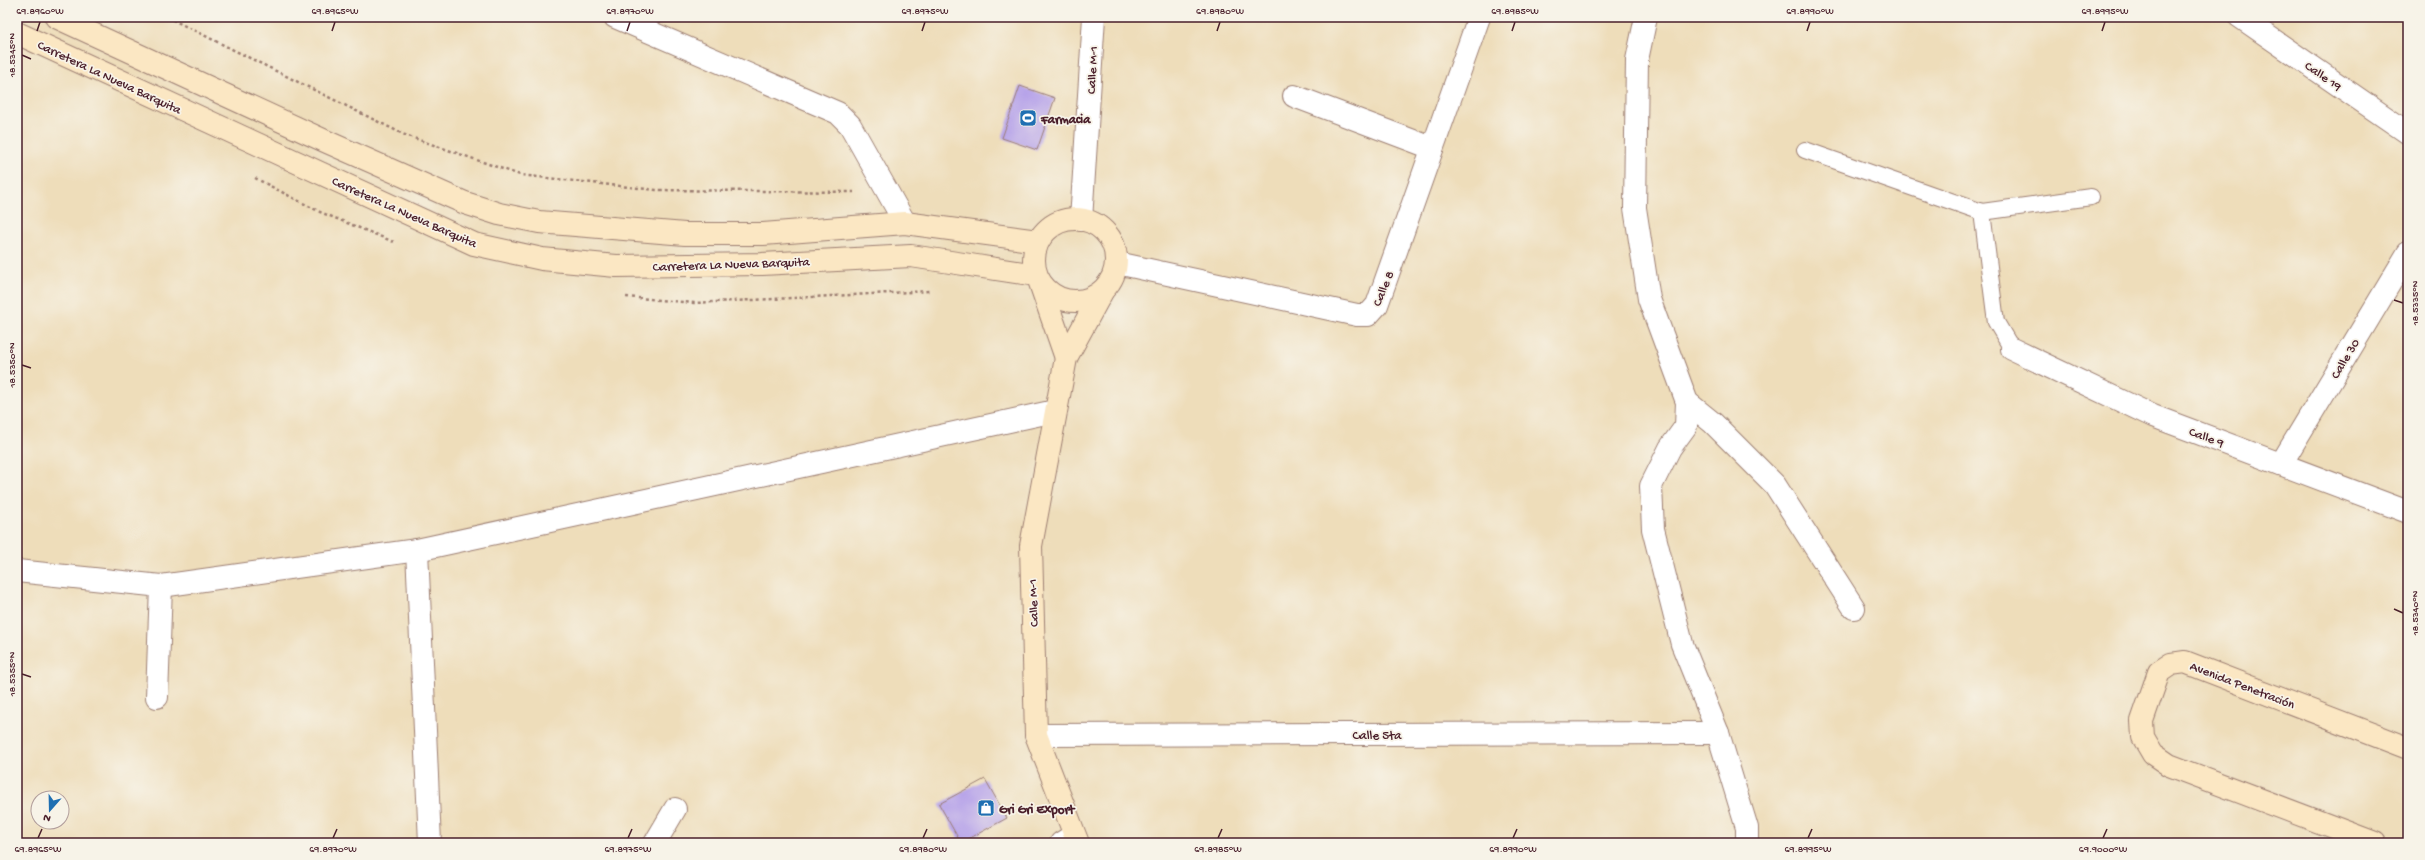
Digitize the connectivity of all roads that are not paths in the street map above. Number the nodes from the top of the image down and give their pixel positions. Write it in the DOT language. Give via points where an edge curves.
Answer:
graph roads {
  1 [pos="56,17"];
  2 [pos="615,17"];
  3 [pos="1094,17"];
  4 [pos="1479,17"];
  5 [pos="1646,17"];
  6 [pos="2240,17"];
  7 [pos="17,34"];
  8 [pos="1294,96"];
  9 [pos="2408,133"];
  10 [pos="1432,148"];
  11 [pos="1805,150"];
  12 [pos="2091,197"];
  13 [pos="1982,212"];
  14 [pos="1080,220"];
  15 [pos="905,223"];
  16 [pos="1038,242"];
  17 [pos="2408,253"];
  18 [pos="1117,263"];
  19 [pos="1038,278"];
  20 [pos="1102,292"];
  21 [pos="2012,349"];
  22 [pos="1066,358"];
  23 [pos="1687,402"];
  24 [pos="1055,411"];
  25 [pos="2281,464"];
  26 [pos="2408,512"];
  27 [pos="417,550"];
  28 [pos="17,571"];
  29 [pos="161,586"];
  30 [pos="1854,608"];
  31 [pos="157,697"];
  32 [pos="1718,733"];
  33 [pos="1036,735"];
  34 [pos="2408,748"];
  35 [pos="676,809"];
  36 [pos="1071,840"];
  37 [pos="430,843"];
  38 [pos="655,843"];
  39 [pos="1747,843"];
  40 [pos="2375,843"];
  1 -- 15 [label="street" via="325,141 465,203 499,214 539,222 685,234 763,234"];
  2 -- 15 [label="street" via="838,113 850,125"];
  3 -- 14 [label="street, Calle M-1"];
  4 -- 10 [label="street, Calle 8"];
  5 -- 23 [label="street" via="1637,60 1635,208 1649,299"];
  6 -- 9 [label="street, Calle 19"];
  7 -- 19 [label="street, Carretera La Nueva Barquita" via="474,244 542,259 616,266 762,264 911,256"];
  8 -- 10 [label="street"];
  10 -- 18 [label="street, Calle 8" via="1377,306 1368,315 1357,315"];
  11 -- 13 [label="lane"];
  12 -- 13 [label="lane"];
  13 -- 21 [label="lane" via="1996,322"];
  14 -- 16 [label="street" via="1071,219 1054,225"];
  14 -- 18 [label="street" via="1090,222 1107,234 1116,253"];
  15 -- 16 [label="street"];
  16 -- 19 [label="street" via="1034,252"];
  17 -- 25 [label="street, Calle 30"];
  18 -- 20 [label="street" via="1110,284"];
  19 -- 20 [label="street" via="1047,290 1068,301 1091,298"];
  19 -- 22 [label="street"];
  20 -- 22 [label="street, Calle M-1"];
  21 -- 25 [label="street, Calle 9" via="2153,416"];
  22 -- 24 [label="street, Calle M-1"];
  23 -- 30 [label="street" via="1713,423 1775,485"];
  23 -- 32 [label="street" via="1686,426 1670,448 1651,486 1653,529 1682,644"];
  24 -- 27 [label="street"];
  24 -- 33 [label="street, Calle M-1" via="1031,546"];
  25 -- 26 [label="street, Calle 9"];
  27 -- 29 [label="street"];
  27 -- 37 [label="street"];
  28 -- 29 [label="street"];
  29 -- 31 [label="street"];
  32 -- 33 [label="street, Calle 5ta"];
  32 -- 39 [label="street" via="1747,828"];
  33 -- 36 [label="street, Calle M-1"];
  34 -- 40 [label="street, Avenida Penetración" via="2185,662 2171,664 2159,672 2142,721 2143,737 2153,754 2169,765"];
  35 -- 38 [label="street"];
}
